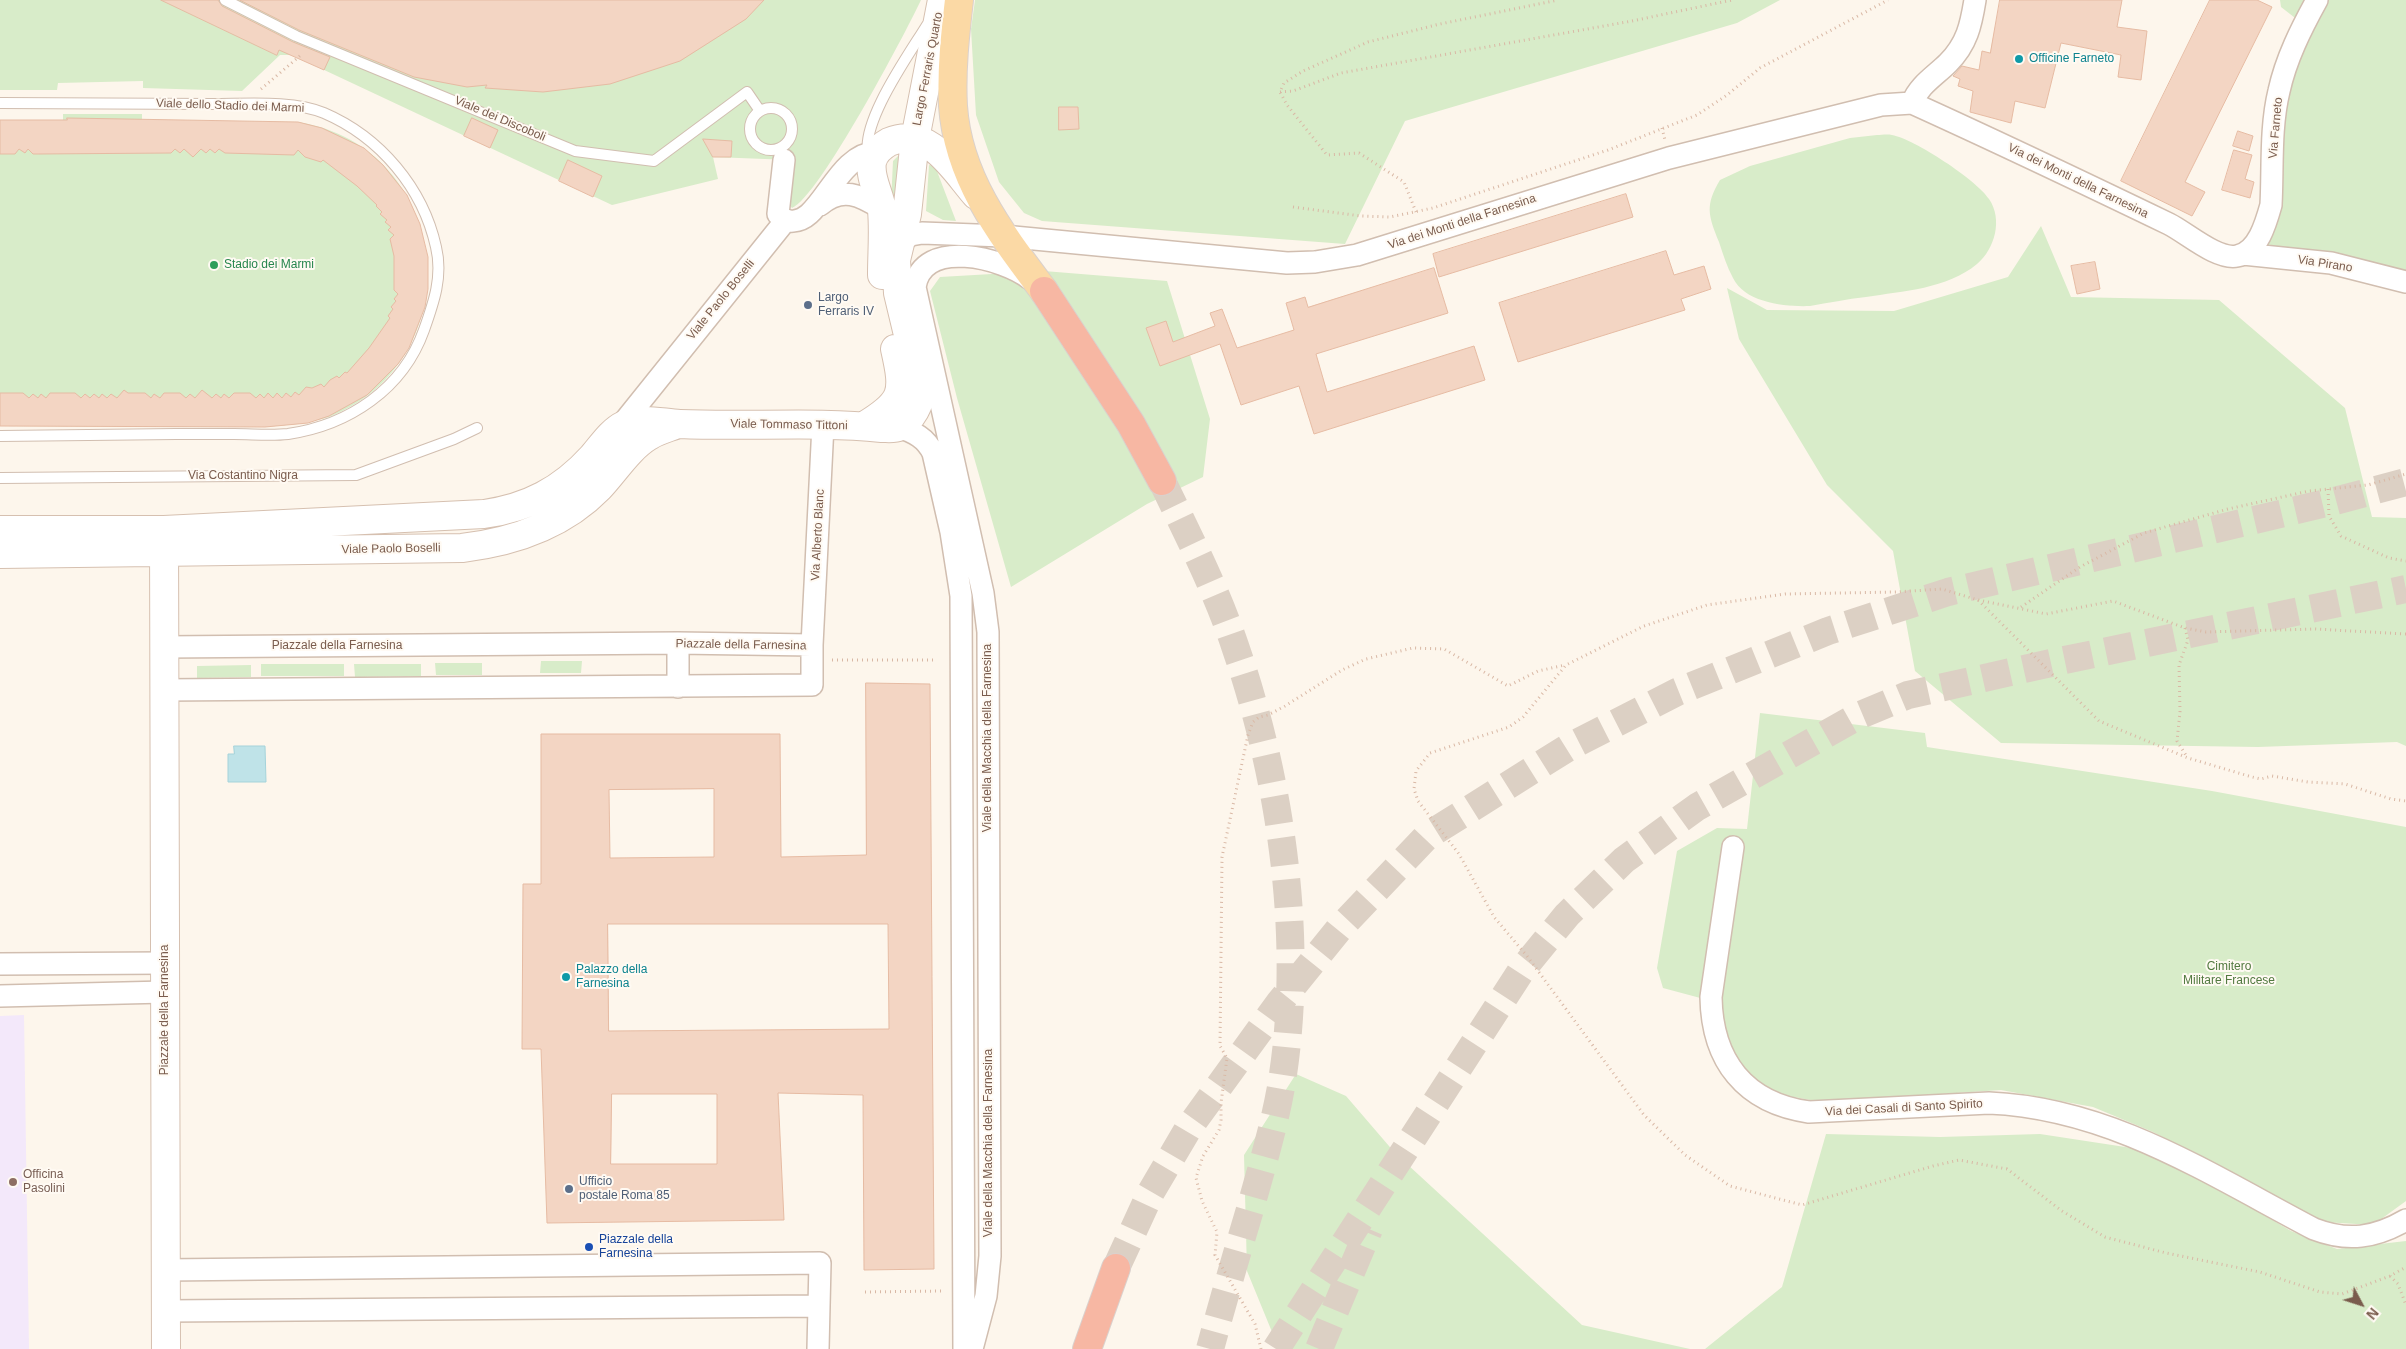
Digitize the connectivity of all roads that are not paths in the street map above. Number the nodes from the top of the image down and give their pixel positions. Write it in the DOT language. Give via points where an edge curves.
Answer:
graph roads {
  1 [pos="226,0"];
  2 [pos="948,0"];
  3 [pos="1975,0"];
  4 [pos="2317,0"];
  5 [pos="0,103"];
  6 [pos="1912,103"];
  7 [pos="760,110"];
  8 [pos="915,139"];
  9 [pos="781,154"];
  10 [pos="872,157"];
  11 [pos="983,204"];
  12 [pos="882,209"];
  13 [pos="812,211"];
  14 [pos="786,220"];
  15 [pos="1002,236"];
  16 [pos="901,242"];
  17 [pos="2243,254"];
  18 [pos="2406,282"];
  19 [pos="1044,291"];
  20 [pos="679,424"];
  21 [pos="823,425"];
  22 [pos="864,426"];
  23 [pos="898,427"];
  24 [pos="477,428"];
  25 [pos="619,428"];
  26 [pos="0,436"];
  27 [pos="0,478"];
  28 [pos="1162,481"];
  29 [pos="0,530"];
  30 [pos="163,541"];
  31 [pos="63,542"];
  32 [pos="0,554"];
  33 [pos="678,643"];
  34 [pos="163,647"];
  35 [pos="988,650"];
  36 [pos="812,652"];
  37 [pos="678,687"];
  38 [pos="164,690"];
  39 [pos="961,744"];
  40 [pos="1733,847"];
  41 [pos="164,963"];
  42 [pos="0,964"];
  43 [pos="165,992"];
  44 [pos="0,996"];
  45 [pos="2406,1220"];
  46 [pos="1116,1268"];
  47 [pos="166,1270"];
  48 [pos="818,1306"];
  49 [pos="167,1312"];
  50 [pos="1087,1342"];
  51 [pos="166,1349"];
  52 [pos="818,1349"];
  53 [pos="964,1349"];
  54 [pos="972,1349"];
  1 -- 7 [label="lane, Viale dei Discoboli" via="296,36 575,151 654,161 747,92"];
  2 -- 8 [label="street, Largo Ferraris Quarto"];
  2 -- 10 [label="lane" via="871,122 866,143"];
  2 -- 11 [label="main road" via="954,65 953,106 962,152"];
  3 -- 6 [label="street" via="1972,23 1962,45 1949,62 1915,93"];
  4 -- 17 [label="street, Via Farneto" via="2293,48 2278,92 2268,219 2261,235"];
  5 -- 26 [label="lane, Viale dello Stadio dei Marmi" via="258,104 304,107 324,113 345,124 384,154 412,186 433,234 439,259 438,284 421,339 409,362 393,382 352,414 285,434"];
  6 -- 15 [label="street, Via dei Monti della Farnesina" via="1881,105 1669,158 1364,253 1330,260 1300,263 1255,260"];
  6 -- 17 [label="street, Via dei Monti della Farnesina" via="2170,224 2217,253 2235,257"];
  7 -- 9 [label="lane" via="751,121 753,141 764,149"];
  7 -- 9 [label="lane" via="780,110 790,120 792,134"];
  8 -- 10 [label="street" via="893,141"];
  8 -- 11 [label="street, Largo Ferraris Quarto" via="930,144 939,152"];
  8 -- 16 [label="street, Largo Ferraris Quarto" via="908,214"];
  9 -- 14 [label="street" via="778,210 780,217"];
  10 -- 12 [label="street"];
  10 -- 13 [label="street" via="859,158"];
  11 -- 15 [label="main road"];
  12 -- 13 [label="street" via="858,195 844,193 830,197"];
  12 -- 22 [label="street" via="883,289 901,387 890,409"];
  13 -- 14 [label="street" via="798,220"];
  14 -- 25 [label="street, Viale Paolo Boselli"];
  15 -- 16 [label="street" via="918,233"];
  15 -- 19 [label="main road"];
  16 -- 23 [label="street" via="896,260 898,293 921,389 912,414"];
  17 -- 18 [label="street, Via Pirano" via="2331,263"];
  19 -- 28 [label="highway" via="1131,424"];
  19 -- 35 [label="street, Viale della Macchia della Farnesina" via="1012,267 980,258 939,258 920,272 916,282 916,295 983,592"];
  20 -- 21 [label="street, Viale Tommaso Tittoni"];
  20 -- 25 [label="street, Viale Paolo Boselli" via="646,420"];
  20 -- 30 [label="street, Viale Paolo Boselli" via="647,437 599,488 571,512 501,542 462,548"];
  21 -- 22 [label="street, Viale Tommaso Tittoni"];
  21 -- 36 [label="street, Via Alberto Blanc"];
  22 -- 23 [label="street, Viale Tommaso Tittoni"];
  23 -- 39 [label="street" via="920,436 930,446 951,532 962,608"];
  24 -- 27 [label="lane, Via Costantino Nigra" via="356,476"];
  25 -- 30 [label="street, Viale Paolo Boselli" via="566,482 540,499 514,509"];
  29 -- 31 [label="street, Viale Paolo Boselli"];
  30 -- 31 [label="street, Viale Paolo Boselli"];
  30 -- 34 [label="street, Piazzale della Farnesina"];
  31 -- 32 [label="street, Viale Paolo Boselli"];
  33 -- 34 [label="street, Piazzale della Farnesina"];
  33 -- 36 [label="street, Piazzale della Farnesina"];
  33 -- 37 [label="street"];
  34 -- 38 [label="street, Piazzale della Farnesina"];
  35 -- 39 [label="street"];
  35 -- 54 [label="street, Viale della Macchia della Farnesina" via="990,1256 986,1296"];
  36 -- 37 [label="street, Piazzale della Farnesina" via="812,685"];
  37 -- 38 [label="street, Piazzale della Farnesina"];
  38 -- 41 [label="street, Piazzale della Farnesina"];
  39 -- 53 [label="street"];
  40 -- 45 [label="street, Via dei Casali di Santo Spirito" via="1711,998 1711,1019 1717,1043 1726,1060 1748,1086 1770,1102 1786,1109 1809,1112 1989,1103 2060,1112 2139,1138 2330,1236 2367,1237"];
  41 -- 42 [label="street"];
  41 -- 43 [label="street, Piazzale della Farnesina"];
  43 -- 44 [label="street"];
  43 -- 47 [label="street, Piazzale della Farnesina"];
  46 -- 50 [label="highway"];
  47 -- 48 [label="street" via="820,1263"];
  47 -- 49 [label="street, Piazzale della Farnesina"];
  48 -- 49 [label="street"];
  48 -- 52 [label="street"];
  49 -- 51 [label="street, Piazzale della Farnesina"];
}
